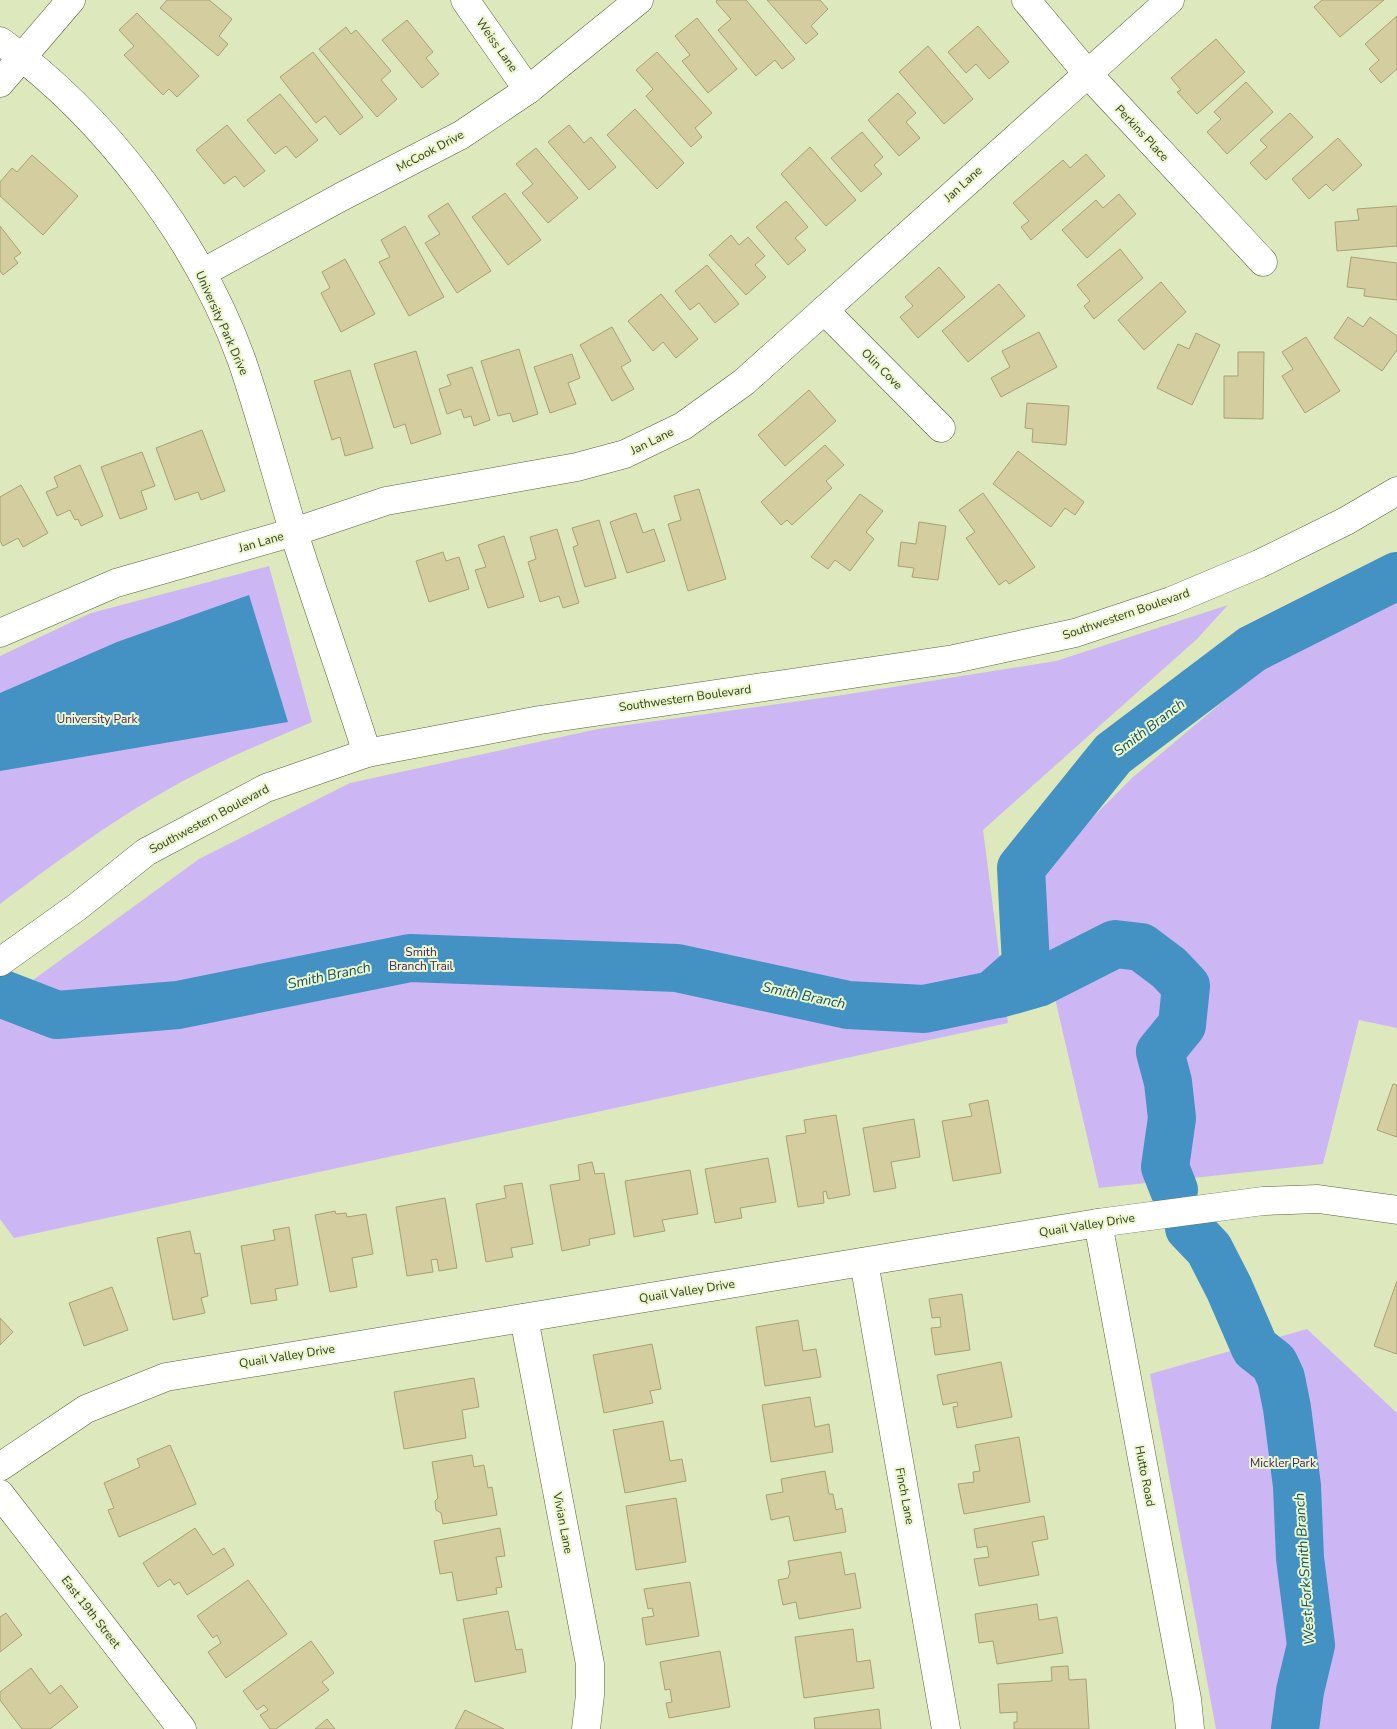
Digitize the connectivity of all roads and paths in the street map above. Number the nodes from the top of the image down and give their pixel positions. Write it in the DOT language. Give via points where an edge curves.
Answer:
graph roads {
  1 [pos="72,0"];
  2 [pos="465,0"];
  3 [pos="639,0"];
  4 [pos="1026,0"];
  5 [pos="1170,0"];
  6 [pos="11,49"];
  7 [pos="1087,73"];
  8 [pos="0,83"];
  9 [pos="528,90"];
  10 [pos="1263,262"];
  11 [pos="202,274"];
  12 [pos="824,310"];
  13 [pos="940,428"];
  14 [pos="1397,491"];
  15 [pos="294,532"];
  16 [pos="0,633"];
  17 [pos="367,753"];
  18 [pos="0,962"];
  19 [pos="1397,1210"];
  20 [pos="1098,1223"];
  21 [pos="864,1262"];
  22 [pos="524,1318"];
  23 [pos="0,1467"];
  24 [pos="0,1494"];
  25 [pos="182,1729"];
  26 [pos="586,1729"];
  27 [pos="946,1729"];
  28 [pos="1190,1729"];
  1 -- 6 [label="street"];
  2 -- 9 [label="street, Weiss Lane"];
  3 -- 9 [label="street, McCook Drive"];
  4 -- 7 [label="street, Perkins Place"];
  5 -- 7 [label="street, Jan Lane"];
  6 -- 8 [label="street"];
  6 -- 11 [label="street, University Park Drive" via="95,126 149,191"];
  7 -- 10 [label="street, Perkins Place"];
  7 -- 12 [label="street, Jan Lane"];
  9 -- 11 [label="street, McCook Drive" via="461,135"];
  11 -- 15 [label="street, University Park Drive" via="241,360"];
  12 -- 13 [label="street, Olin Cove"];
  12 -- 15 [label="street, Jan Lane" via="744,382 683,426 626,454 577,467 386,501"];
  14 -- 17 [label="street, Southwestern Boulevard" via="1346,521 1259,564 1171,601 1076,633 954,659 540,720"];
  15 -- 16 [label="street, Jan Lane" via="116,583"];
  15 -- 17 [label="street, University Park Drive"];
  17 -- 18 [label="street, Southwestern Boulevard" via="266,788 146,852"];
  19 -- 20 [label="street, Quail Valley Drive" via="1318,1199 1263,1201"];
  20 -- 21 [label="street, Quail Valley Drive"];
  20 -- 28 [label="street, Hutto Road"];
  21 -- 22 [label="street, Quail Valley Drive"];
  21 -- 27 [label="street, Finch Lane"];
  22 -- 23 [label="street, Quail Valley Drive" via="166,1377 86,1409"];
  22 -- 26 [label="street, Vivian Lane" via="590,1664"];
  24 -- 25 [label="street, East 19th Street"];
}
